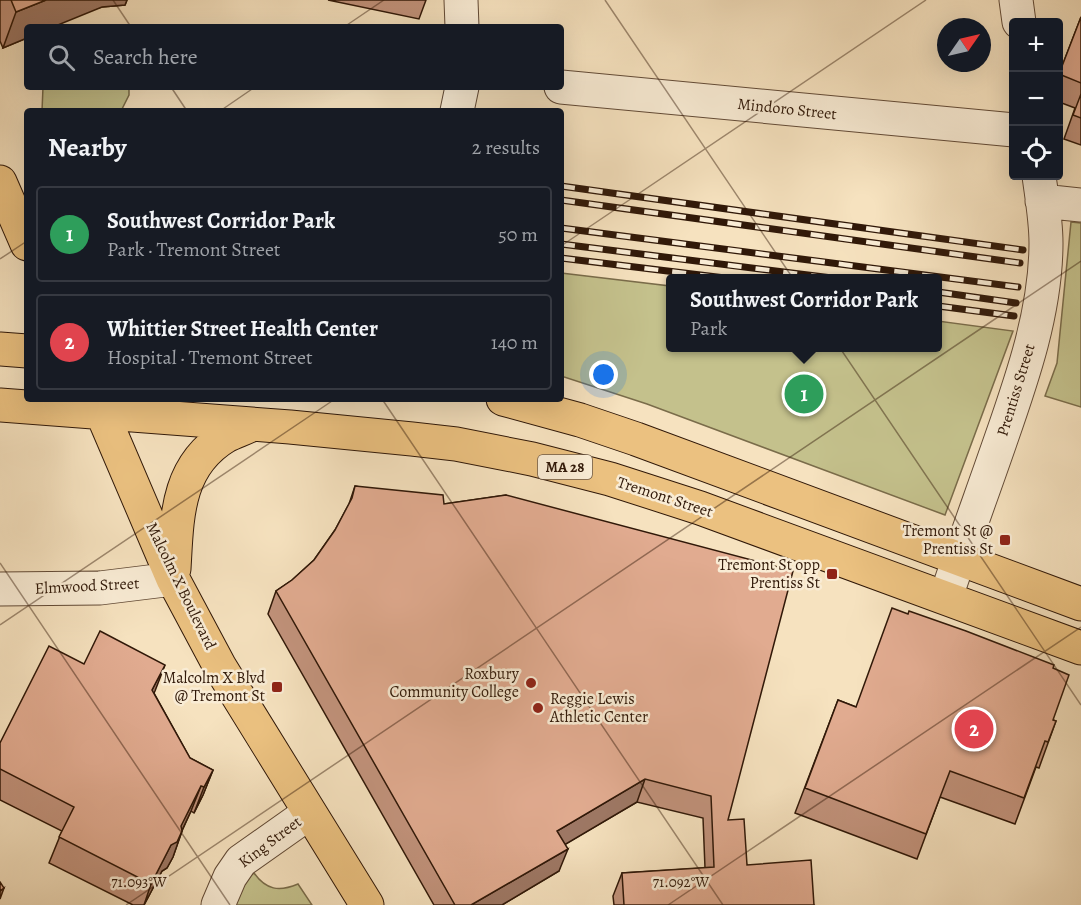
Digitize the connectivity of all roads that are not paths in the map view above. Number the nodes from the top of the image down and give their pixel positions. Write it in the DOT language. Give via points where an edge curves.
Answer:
graph roads {
  1 [pos="461,0"];
  2 [pos="1016,0"];
  3 [pos="1018,18"];
  4 [pos="462,24"];
  5 [pos="564,87"];
  6 [pos="461,90"];
  7 [pos="458,108"];
  8 [pos="1009,130"];
  9 [pos="0,182"];
  10 [pos="1041,188"];
  11 [pos="1081,205"];
  12 [pos="24,237"];
  13 [pos="0,349"];
  14 [pos="24,351"];
  15 [pos="514,402"];
  16 [pos="0,405"];
  17 [pos="99,406"];
  18 [pos="251,425"];
  19 [pos="959,559"];
  20 [pos="173,579"];
  21 [pos="0,589"];
  22 [pos="946,597"];
  23 [pos="1081,604"];
  24 [pos="1081,648"];
  25 [pos="309,813"];
  26 [pos="218,905"];
  27 [pos="367,905"];
  1 -- 4 [label="street"];
  2 -- 3 [label="street"];
  5 -- 8 [label="street, Mindoro Street"];
  6 -- 7 [label="street"];
  9 -- 12 [label="main road"];
  10 -- 11 [label="street"];
  10 -- 19 [label="street, Prentiss Street" via="1046,246 1043,278 1023,377"];
  13 -- 14 [label="main road"];
  15 -- 19 [label="main road" via="636,439"];
  16 -- 17 [label="main road, MA 28"];
  17 -- 18 [label="main road, Tremont Street / MA 28"];
  17 -- 20 [label="main road, Malcolm X Boulevard"];
  18 -- 20 [label="main road" via="211,447 188,477 178,509"];
  18 -- 22 [label="main road, Tremont Street / MA 28" via="456,444 532,459 700,508"];
  19 -- 22 [label="street, Prentiss Street"];
  19 -- 23 [label="main road"];
  20 -- 21 [label="street, Elmwood Street" via="100,588"];
  20 -- 25 [label="main road, Malcolm X Boulevard" via="220,667"];
  22 -- 24 [label="main road, Tremont Street / MA 28"];
  25 -- 26 [label="street, King Street" via="241,861"];
  25 -- 27 [label="main road, Malcolm X Boulevard"];
}
